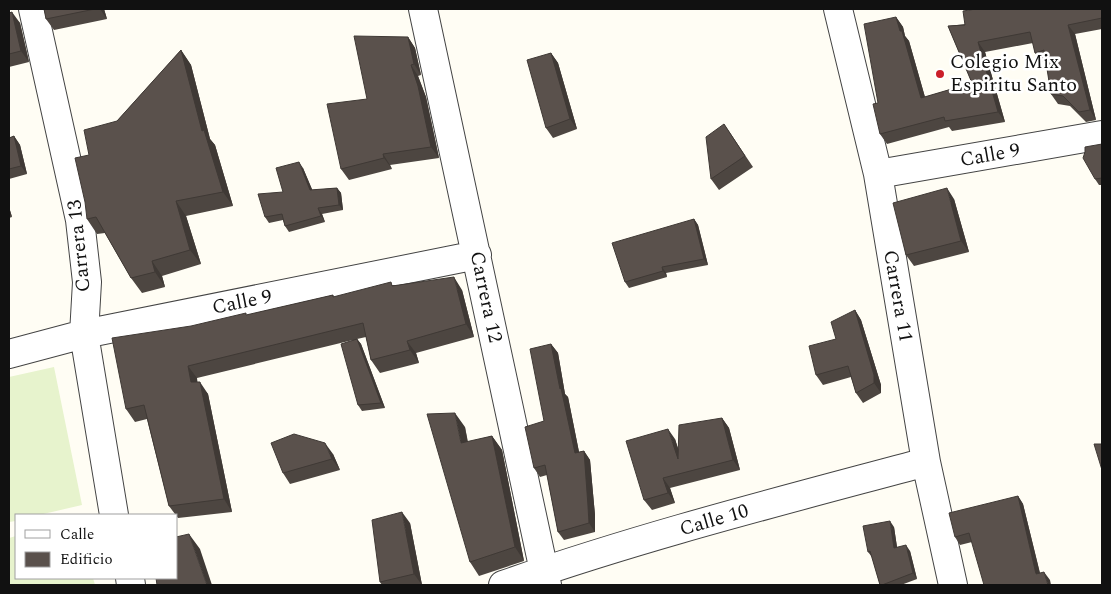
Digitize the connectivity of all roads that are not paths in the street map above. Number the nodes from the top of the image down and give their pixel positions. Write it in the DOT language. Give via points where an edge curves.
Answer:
graph roads {
  1 [pos="33,9"];
  2 [pos="423,9"];
  3 [pos="838,9"];
  4 [pos="1102,135"];
  5 [pos="878,174"];
  6 [pos="477,255"];
  7 [pos="84,334"];
  8 [pos="9,354"];
  9 [pos="926,462"];
  10 [pos="114,514"];
  11 [pos="546,578"];
  12 [pos="503,585"];
  13 [pos="953,585"];
  1 -- 7 [label="street, Carrera 13" via="80,220 87,282"];
  2 -- 6 [label="street, Carrera 12"];
  3 -- 5 [label="street, Carrera 11"];
  4 -- 5 [label="street, Calle 9"];
  5 -- 9 [label="street, Carrera 11"];
  6 -- 7 [label="street, Calle 9"];
  6 -- 11 [label="street, Carrera 12"];
  7 -- 8 [label="street, Calle 9"];
  7 -- 10 [label="street, Carrera 13"];
  9 -- 11 [label="street, Calle 10" via="714,519"];
  9 -- 13 [label="street, Carrera 11"];
  11 -- 12 [label="street, Calle 10"];
}
